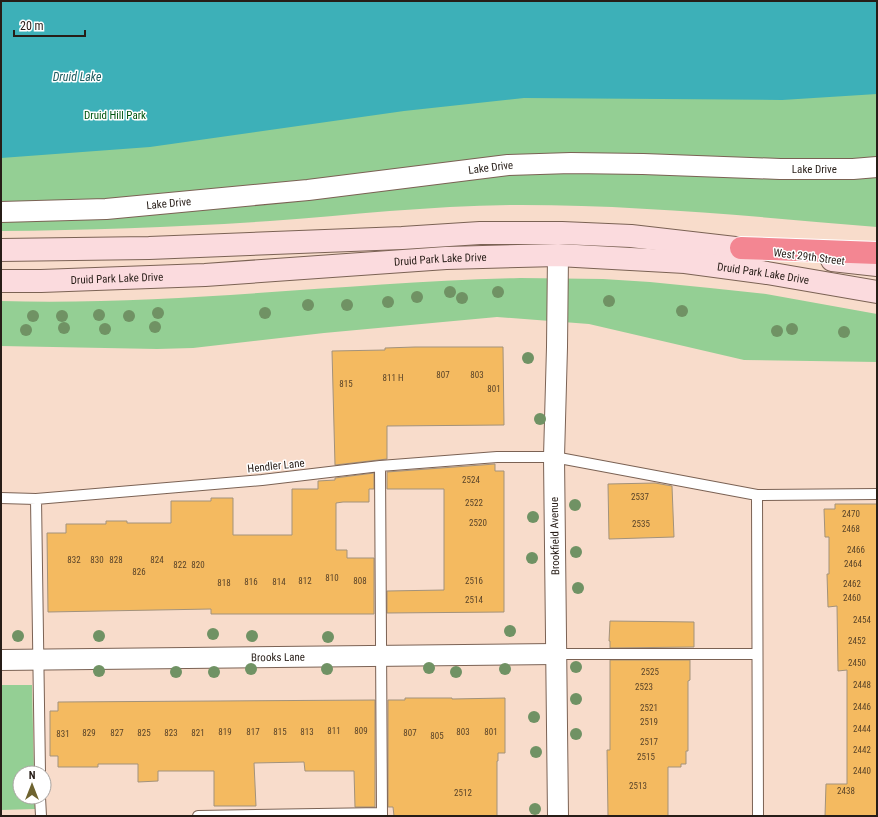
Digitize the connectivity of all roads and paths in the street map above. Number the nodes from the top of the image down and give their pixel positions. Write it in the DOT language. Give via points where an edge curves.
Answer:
graph roads {
  1 [pos="877,167"];
  2 [pos="1,212"];
  3 [pos="740,248"];
  4 [pos="1,250"];
  5 [pos="877,253"];
  6 [pos="558,255"];
  7 [pos="877,265"];
  8 [pos="1,281"];
  9 [pos="877,292"];
  10 [pos="554,457"];
  11 [pos="380,466"];
  12 [pos="756,494"];
  13 [pos="877,494"];
  14 [pos="1,498"];
  15 [pos="36,498"];
  16 [pos="556,654"];
  17 [pos="757,654"];
  18 [pos="381,656"];
  19 [pos="38,659"];
  20 [pos="1,660"];
  21 [pos="40,765"];
  22 [pos="40,805"];
  23 [pos="382,815"];
  24 [pos="41,816"];
  25 [pos="198,816"];
  26 [pos="558,816"];
  27 [pos="758,816"];
  1 -- 2 [label="street, Lake Drive" via="780,169 643,164 508,165 308,190 106,209"];
  3 -- 4 [label="main road, Druid Park Lake Drive" via="631,236 480,233 149,248"];
  3 -- 5 [label="highway"];
  3 -- 7 [label="main road, West 29th Street"];
  6 -- 8 [label="main road, Druid Park Lake Drive" via="446,258 206,275"];
  6 -- 9 [label="main road, Druid Park Lake Drive" via="685,262"];
  6 -- 10 [label="street, Brookfield Avenue"];
  10 -- 11 [label="lane, Hendler Lane" via="496,457"];
  10 -- 12 [label="lane, Hendler Lane"];
  10 -- 16 [label="street, Brookfield Avenue"];
  11 -- 15 [label="lane, Hendler Lane" via="262,480"];
  11 -- 18 [label="lane"];
  12 -- 13 [label="lane, Hendler Lane"];
  12 -- 17 [label="lane"];
  14 -- 15 [label="lane, Hendler Lane"];
  15 -- 19 [label="lane"];
  16 -- 17 [label="lane"];
  16 -- 18 [label="street, Brooks Lane"];
  16 -- 26 [label="street, Brookfield Avenue"];
  17 -- 27 [label="lane"];
  18 -- 19 [label="street, Brooks Lane"];
  18 -- 23 [label="lane"];
  19 -- 20 [label="street, Brooks Lane"];
  19 -- 21 [label="lane"];
  22 -- 24 [label="lane"];
  23 -- 25 [label="lane"];
}
